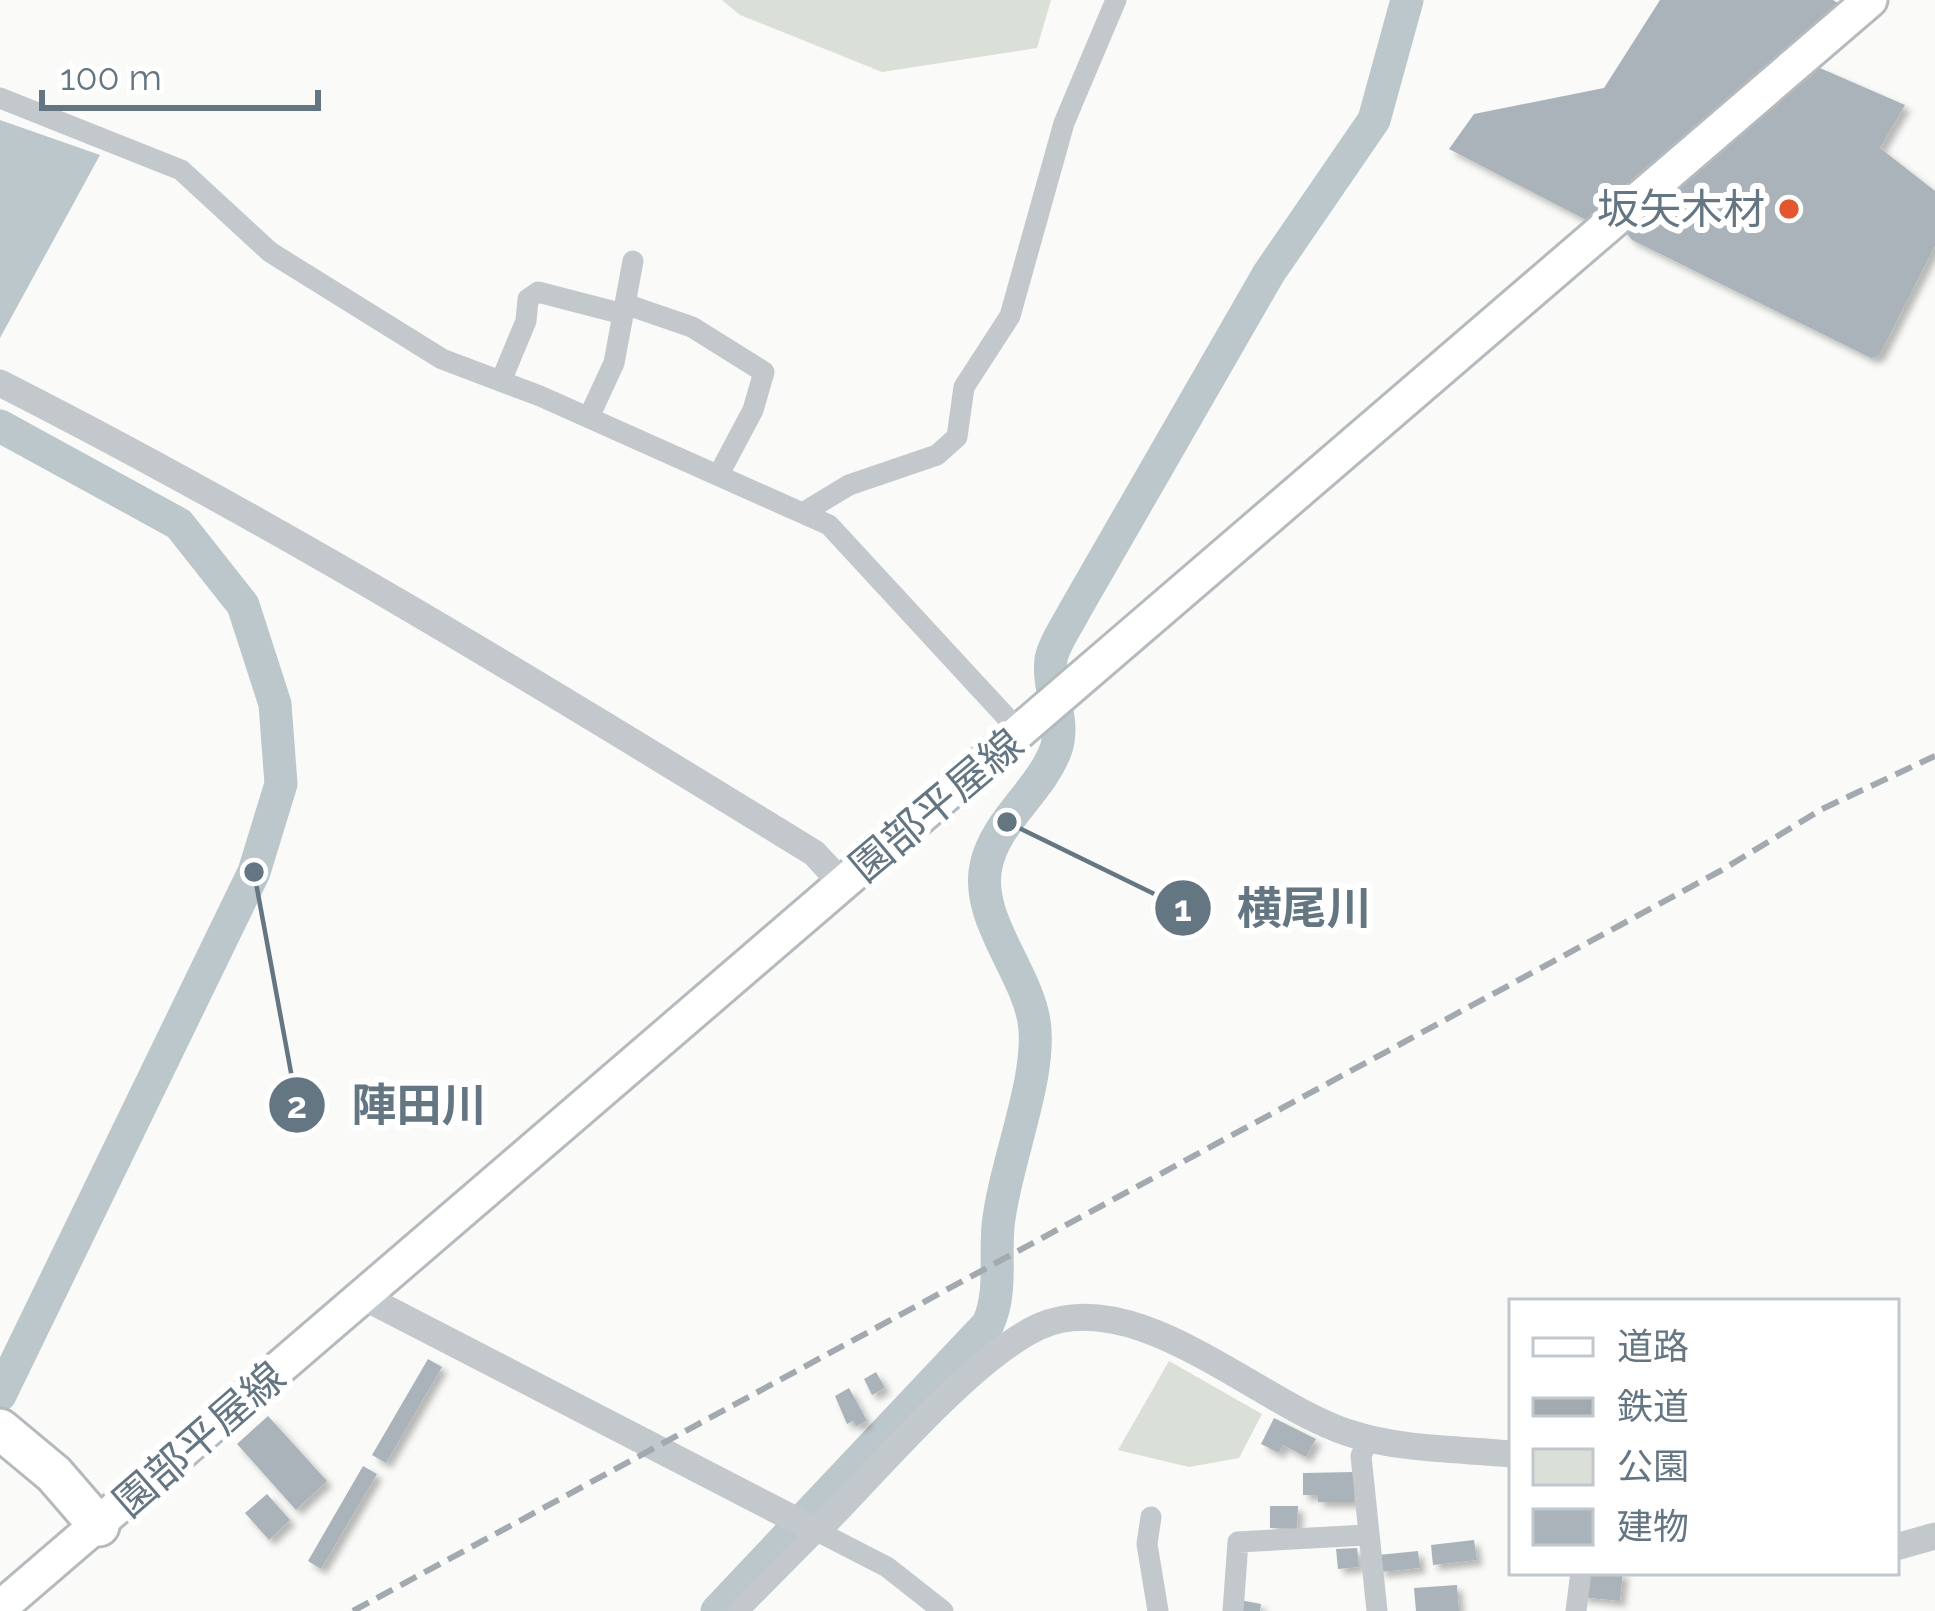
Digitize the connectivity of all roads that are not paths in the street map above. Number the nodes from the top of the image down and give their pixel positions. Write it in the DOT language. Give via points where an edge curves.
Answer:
graph roads {
  1 [pos="1116,0"];
  2 [pos="1870,0"];
  3 [pos="0,98"];
  4 [pos="633,261"];
  5 [pos="624,309"];
  6 [pos="501,381"];
  7 [pos="0,383"];
  8 [pos="589,417"];
  9 [pos="719,474"];
  10 [pos="806,512"];
  11 [pos="1021,734"];
  12 [pos="843,884"];
  13 [pos="364,1297"];
  14 [pos="0,1429"];
  15 [pos="1369,1438"];
  16 [pos="1509,1454"];
  17 [pos="1151,1517"];
  18 [pos="806,1525"];
  19 [pos="99,1526"];
  20 [pos="1366,1534"];
  21 [pos="1935,1536"];
  22 [pos="1899,1546"];
  23 [pos="1581,1575"];
  24 [pos="0,1608"];
  25 [pos="738,1611"];
  26 [pos="943,1611"];
  27 [pos="1158,1611"];
  28 [pos="1233,1611"];
  29 [pos="1377,1611"];
  30 [pos="1576,1611"];
  1 -- 10 [label="street" via="1064,123 1010,316 964,387 957,437 937,455 868,476"];
  2 -- 11 [label="main road, 園部平屋線"];
  3 -- 6 [label="street" via="169,163 270,252 342,301 442,359"];
  4 -- 5 [label="street"];
  5 -- 6 [label="street" via="538,292 528,299"];
  5 -- 8 [label="street" via="614,363"];
  5 -- 9 [label="street" via="692,328 764,372"];
  6 -- 8 [label="street"];
  7 -- 12 [label="street" via="162,466 523,675 814,853"];
  8 -- 9 [label="street"];
  9 -- 10 [label="street"];
  10 -- 11 [label="street" via="829,525"];
  11 -- 12 [label="main road, 園部平屋線"];
  12 -- 13 [label="main road, 園部平屋線"];
  13 -- 18 [label="street"];
  13 -- 19 [label="main road, 園部平屋線"];
  14 -- 19 [label="highway"];
  15 -- 16 [label="street"];
  15 -- 18 [label="street" via="1122,1321 1080,1318 1042,1325 994,1354"];
  15 -- 20 [label="street" via="1361,1456"];
  17 -- 27 [label="street"];
  18 -- 25 [label="street"];
  18 -- 26 [label="street" via="887,1567"];
  19 -- 24 [label="main road, 園部平屋線"];
  20 -- 28 [label="street" via="1238,1542"];
  20 -- 29 [label="street"];
  21 -- 22 [label="street"];
  23 -- 30 [label="street"];
}
